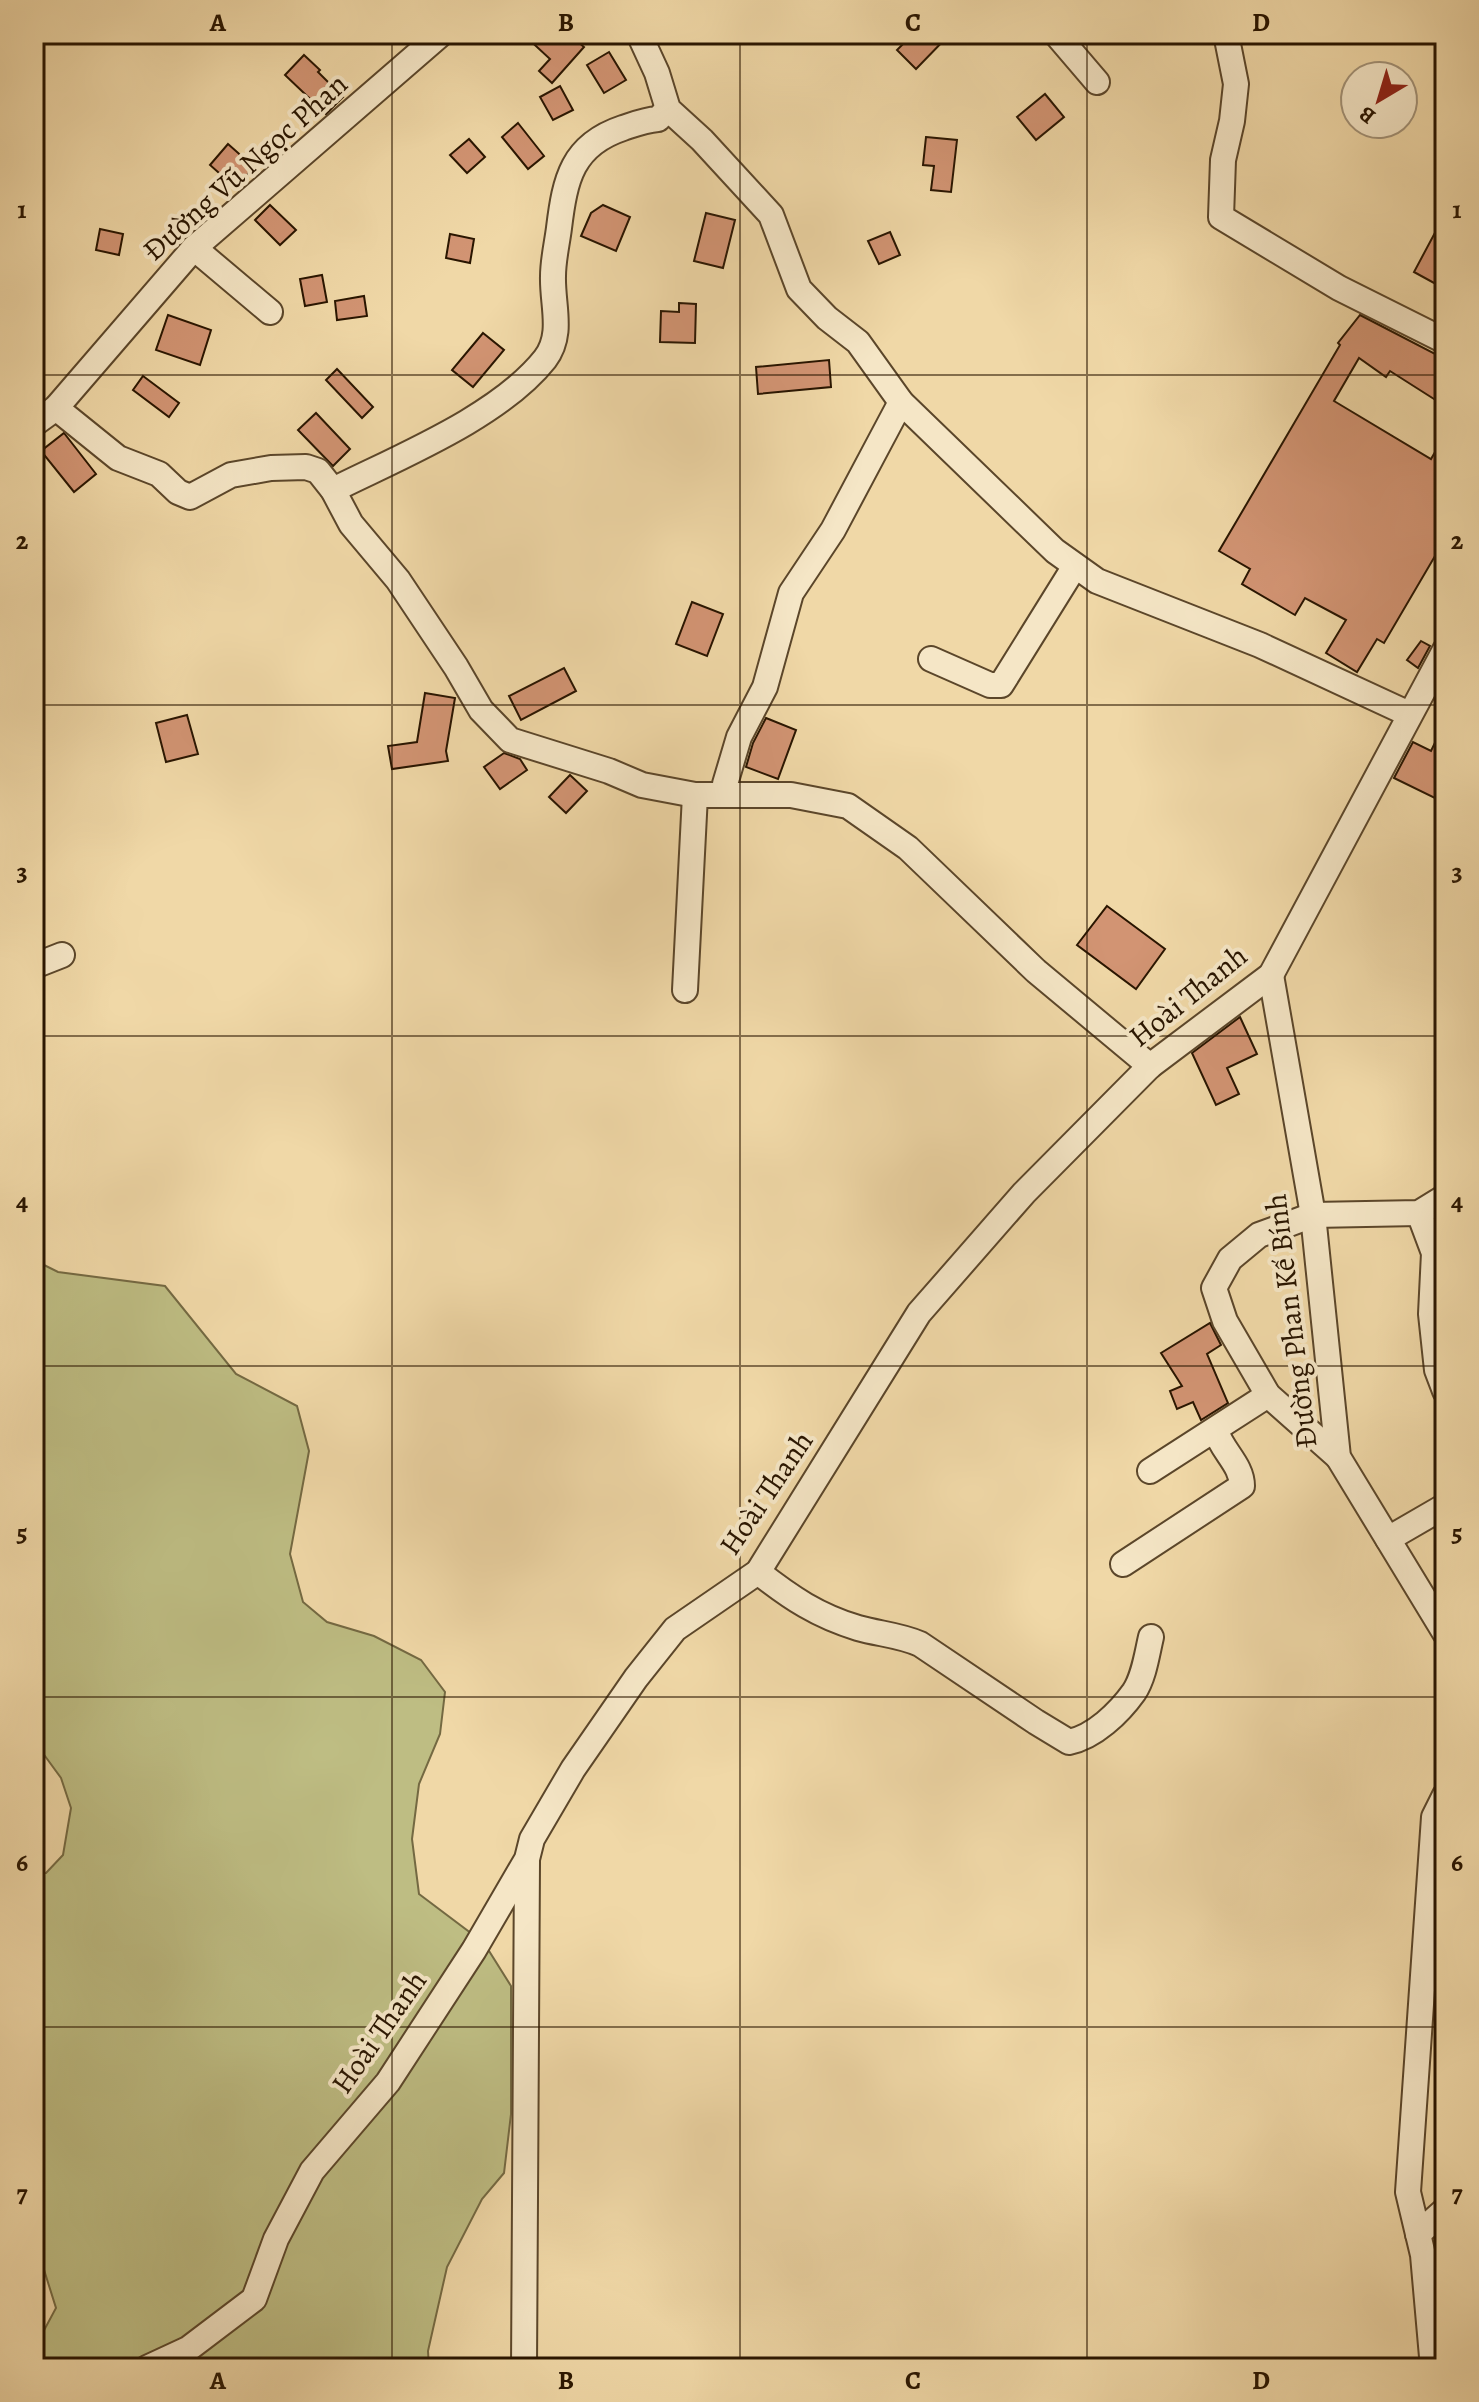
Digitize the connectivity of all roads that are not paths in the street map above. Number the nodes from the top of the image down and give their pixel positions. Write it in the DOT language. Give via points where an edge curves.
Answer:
graph roads {
  1 [pos="639,34"];
  2 [pos="1056,34"];
  3 [pos="1226,34"];
  4 [pos="438,35"];
  5 [pos="1097,82"];
  6 [pos="668,109"];
  7 [pos="194,248"];
  8 [pos="270,312"];
  9 [pos="1445,341"];
  10 [pos="901,402"];
  11 [pos="56,408"];
  12 [pos="34,424"];
  13 [pos="333,490"];
  14 [pos="1075,566"];
  15 [pos="1445,650"];
  16 [pos="931,659"];
  17 [pos="1409,714"];
  18 [pos="695,795"];
  19 [pos="725,795"];
  20 [pos="62,955"];
  21 [pos="34,966"];
  22 [pos="1271,975"];
  23 [pos="685,990"];
  24 [pos="1150,1066"];
  25 [pos="1445,1197"];
  26 [pos="1419,1213"];
  27 [pos="1313,1215"];
  28 [pos="1445,1391"];
  29 [pos="1268,1395"];
  30 [pos="1216,1431"];
  31 [pos="1338,1457"];
  32 [pos="1150,1471"];
  33 [pos="1445,1506"];
  34 [pos="1388,1539"];
  35 [pos="1123,1564"];
  36 [pos="758,1572"];
  37 [pos="1445,1633"];
  38 [pos="1151,1637"];
  39 [pos="1445,1795"];
  40 [pos="527,1859"];
  41 [pos="1445,2210"];
  42 [pos="1418,2234"];
  43 [pos="147,2368"];
  44 [pos="524,2368"];
  45 [pos="1433,2368"];
  1 -- 6 [label="street"];
  2 -- 5 [label="street"];
  3 -- 9 [label="street" via="1236,84 1223,160 1221,217 1339,288"];
  4 -- 7 [label="street, Đường Vũ Ngọc Phan"];
  6 -- 10 [label="street" via="771,215 799,289 858,342"];
  6 -- 13 [label="street" via="658,119 602,135 586,147 569,173 553,276 556,338 546,357 520,385 452,431"];
  7 -- 8 [label="street"];
  7 -- 11 [label="street, Đường Vũ Ngọc Phan"];
  10 -- 14 [label="street"];
  10 -- 19 [label="street" via="833,530 791,593 765,687 739,737"];
  11 -- 12 [label="street, Đường Vũ Ngọc Phan"];
  11 -- 13 [label="street" via="118,458 159,474 190,497 231,475 271,468 318,471"];
  13 -- 18 [label="street" via="351,524 407,593 481,710 510,740 642,785"];
  14 -- 16 [label="street" via="1001,685"];
  14 -- 17 [label="street" via="1097,581 1260,645"];
  15 -- 17 [label="street, Hoài Thanh"];
  17 -- 22 [label="street, Hoài Thanh"];
  18 -- 19 [label="street"];
  18 -- 23 [label="street"];
  19 -- 24 [label="street" via="791,795 848,806 908,848 1036,971"];
  20 -- 21 [label="street"];
  22 -- 24 [label="street, Hoài Thanh"];
  22 -- 27 [label="street, Đường Phan Kế Bính"];
  24 -- 36 [label="street, Hoài Thanh" via="1024,1193 919,1313"];
  25 -- 26 [label="street"];
  26 -- 27 [label="street"];
  26 -- 28 [label="street" via="1434,1253 1431,1314 1437,1370"];
  27 -- 29 [label="street" via="1259,1235 1230,1259 1214,1288 1225,1321"];
  27 -- 31 [label="street, Đường Phan Kế Bính"];
  29 -- 30 [label="street"];
  29 -- 31 [label="street"];
  30 -- 32 [label="street"];
  30 -- 35 [label="street" via="1242,1475 1242,1486"];
  31 -- 34 [label="street, Đường Phan Kế Bính"];
  33 -- 34 [label="street"];
  34 -- 37 [label="street, Đường Phan Kế Bính"];
  36 -- 38 [label="street" via="816,1612 920,1644 1069,1742 1097,1730 1135,1690"];
  36 -- 40 [label="street, Hoài Thanh" via="675,1629 573,1769 532,1839"];
  39 -- 42 [label="street" via="1434,1817 1408,2192"];
  40 -- 43 [label="street, Hoài Thanh" via="388,2082 312,2171 276,2239 254,2299 188,2349"];
  40 -- 44 [label="street"];
  41 -- 42 [label="street"];
  42 -- 45 [label="street"];
}
